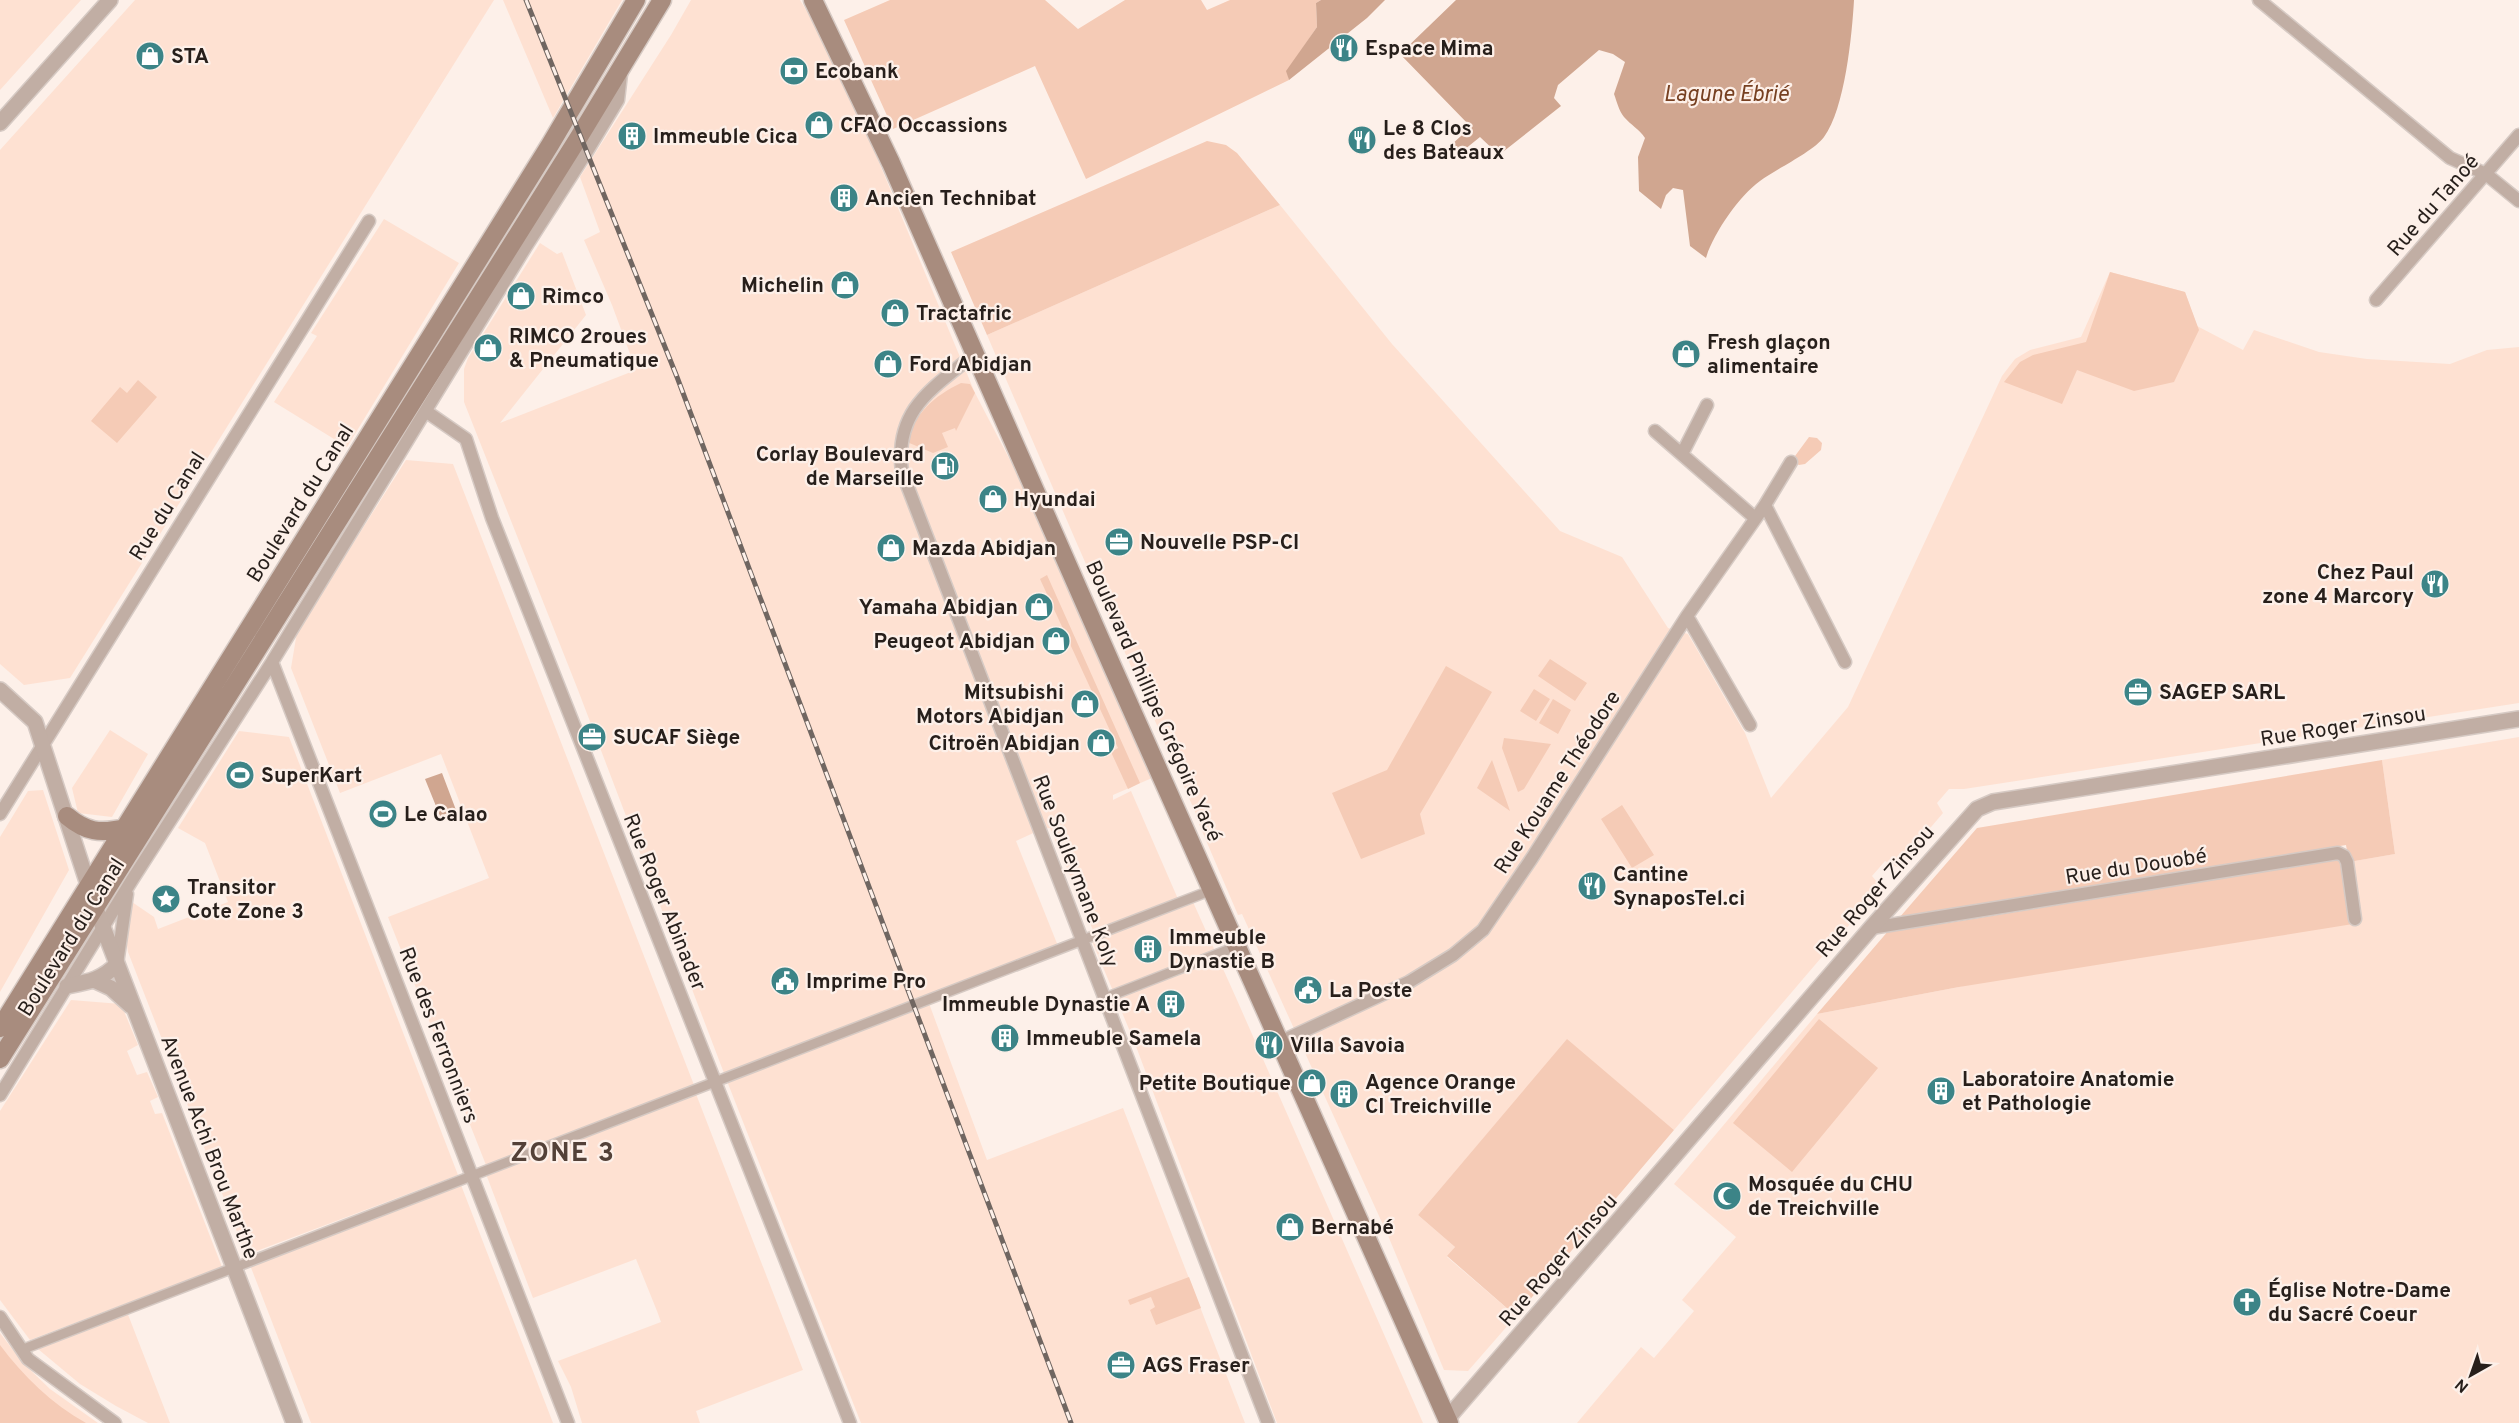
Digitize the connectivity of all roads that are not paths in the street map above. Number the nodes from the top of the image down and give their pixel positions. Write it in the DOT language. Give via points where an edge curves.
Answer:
graph roads {
  1 [pos="110,0"];
  2 [pos="636,0"];
  3 [pos="662,0"];
  4 [pos="813,0"];
  5 [pos="2259,0"];
  6 [pos="622,64"];
  7 [pos="0,123"];
  8 [pos="2519,135"];
  9 [pos="2486,174"];
  10 [pos="2519,201"];
  11 [pos="369,221"];
  12 [pos="2376,300"];
  13 [pos="975,353"];
  14 [pos="1707,405"];
  15 [pos="427,412"];
  16 [pos="1655,431"];
  17 [pos="1682,454"];
  18 [pos="1791,462"];
  19 [pos="1765,505"];
  20 [pos="1755,518"];
  21 [pos="1687,616"];
  22 [pos="272,662"];
  23 [pos="1845,662"];
  24 [pos="0,690"];
  25 [pos="2519,719"];
  26 [pos="1750,725"];
  27 [pos="42,744"];
  28 [pos="0,814"];
  29 [pos="67,816"];
  30 [pos="124,828"];
  31 [pos="88,886"];
  32 [pos="128,888"];
  33 [pos="1212,890"];
  34 [pos="96,909"];
  35 [pos="2355,919"];
  36 [pos="103,928"];
  37 [pos="1871,928"];
  38 [pos="1083,941"];
  39 [pos="1238,946"];
  40 [pos="117,964"];
  41 [pos="96,981"];
  42 [pos="67,986"];
  43 [pos="1105,998"];
  44 [pos="135,1010"];
  45 [pos="0,1028"];
  46 [pos="1281,1042"];
  47 [pos="0,1059"];
  48 [pos="715,1082"];
  49 [pos="0,1095"];
  50 [pos="471,1175"];
  51 [pos="234,1267"];
  52 [pos="0,1317"];
  53 [pos="21,1350"];
  54 [pos="1448,1421"];
  55 [pos="115,1423"];
  56 [pos="294,1423"];
  57 [pos="568,1423"];
  58 [pos="850,1423"];
  59 [pos="1268,1423"];
  1 -- 7 [label="street"];
  2 -- 30 [label="main road, Boulevard du Canal" via="550,145"];
  3 -- 6 [label="main road, Boulevard du Canal"];
  4 -- 13 [label="main road, Boulevard Phillipe Grégoire Yacé"];
  5 -- 9 [label="street" via="2450,158"];
  6 -- 15 [label="street, Boulevard du Canal" via="617,102"];
  6 -- 34 [label="main road, Boulevard du Canal"];
  8 -- 9 [label="street, Rue du Tanoé"];
  9 -- 10 [label="street"];
  9 -- 12 [label="street, Rue du Tanoé"];
  11 -- 27 [label="street, Rue du Canal"];
  13 -- 33 [label="main road, Boulevard Phillipe Grégoire Yacé"];
  13 -- 38 [label="street, Rue Souleymane Koly" via="912,411 900,446 902,472"];
  14 -- 17 [label="street"];
  15 -- 22 [label="street, Boulevard du Canal"];
  15 -- 48 [label="street, Rue Roger Abinader" via="466,440 492,518"];
  16 -- 17 [label="street"];
  17 -- 20 [label="street"];
  18 -- 19 [label="street, Rue Kouame Théodore"];
  19 -- 20 [label="street, Rue Kouame Théodore"];
  19 -- 23 [label="street"];
  20 -- 21 [label="street, Rue Kouame Théodore"];
  21 -- 26 [label="street"];
  21 -- 46 [label="street, Rue Kouame Théodore" via="1483,930 1409,982"];
  22 -- 32 [label="street, Boulevard du Canal"];
  22 -- 50 [label="street, Rue des Ferronniers"];
  24 -- 27 [label="street, Avenue Achi Brou Marthe" via="35,722"];
  25 -- 37 [label="street, Rue Roger Zinsou" via="1993,802 1977,808 1966,819"];
  27 -- 28 [label="street, Rue du Canal"];
  27 -- 29 [label="street, Avenue Achi Brou Marthe"];
  29 -- 30 [label="main road" via="92,831"];
  29 -- 31 [label="street, Avenue Achi Brou Marthe"];
  30 -- 31 [label="main road, Boulevard du Canal"];
  31 -- 34 [label="street, Avenue Achi Brou Marthe"];
  31 -- 45 [label="main road, Boulevard du Canal"];
  32 -- 36 [label="street, Boulevard du Canal"];
  32 -- 40 [label="street"];
  33 -- 38 [label="street"];
  33 -- 39 [label="main road, Boulevard Phillipe Grégoire Yacé"];
  34 -- 36 [label="street, Avenue Achi Brou Marthe"];
  34 -- 47 [label="main road, Boulevard du Canal"];
  35 -- 37 [label="street, Rue du Douobé" via="2347,862 2338,853"];
  36 -- 40 [label="street, Avenue Achi Brou Marthe"];
  36 -- 42 [label="street, Boulevard du Canal"];
  37 -- 54 [label="street, Rue Roger Zinsou"];
  38 -- 43 [label="street, Rue Souleymane Koly"];
  38 -- 48 [label="street"];
  39 -- 43 [label="street"];
  39 -- 46 [label="main road, Boulevard Phillipe Grégoire Yacé"];
  40 -- 41 [label="street"];
  40 -- 44 [label="street, Avenue Achi Brou Marthe"];
  41 -- 42 [label="street"];
  41 -- 44 [label="street" via="111,988"];
  42 -- 49 [label="street, Boulevard du Canal"];
  43 -- 59 [label="street, Rue Souleymane Koly"];
  44 -- 51 [label="street, Avenue Achi Brou Marthe"];
  46 -- 54 [label="main road, Boulevard Phillipe Grégoire Yacé"];
  48 -- 50 [label="street"];
  48 -- 58 [label="street, Rue Roger Abinader"];
  50 -- 51 [label="street"];
  50 -- 57 [label="street, Rue des Ferronniers"];
  51 -- 53 [label="street"];
  51 -- 56 [label="street, Avenue Achi Brou Marthe"];
  52 -- 53 [label="street"];
  53 -- 55 [label="street" via="70,1392"];
}
